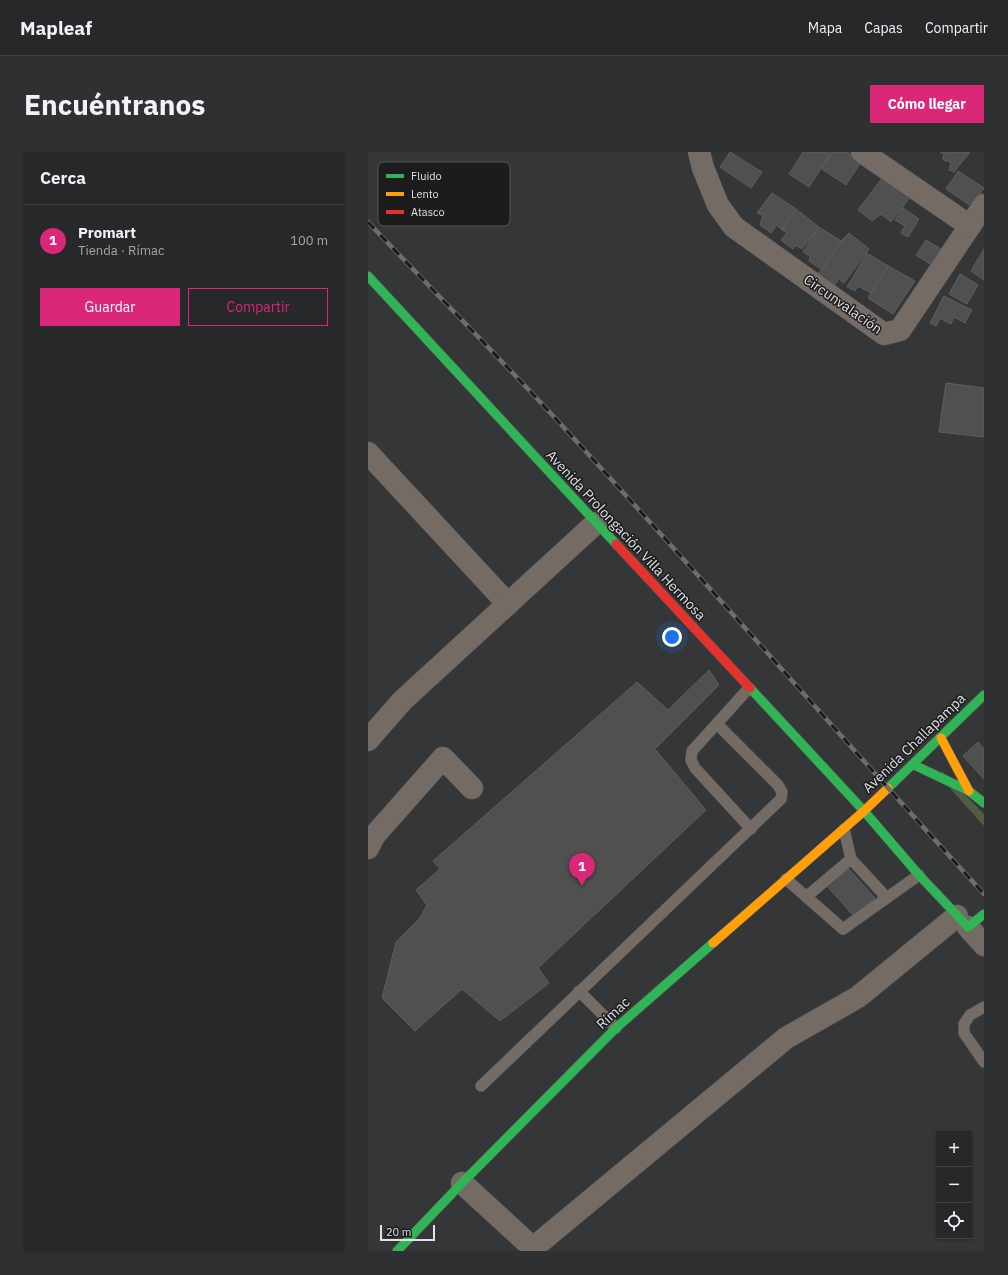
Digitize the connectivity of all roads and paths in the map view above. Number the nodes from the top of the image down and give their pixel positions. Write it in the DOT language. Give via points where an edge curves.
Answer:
graph roads {
  1 [pos="699,152"];
  2 [pos="862,152"];
  3 [pos="984,205"];
  4 [pos="970,226"];
  5 [pos="368,276"];
  6 [pos="368,453"];
  7 [pos="596,523"];
  8 [pos="508,604"];
  9 [pos="749,688"];
  10 [pos="984,695"];
  11 [pos="717,724"];
  12 [pos="941,738"];
  13 [pos="368,740"];
  14 [pos="914,765"];
  15 [pos="472,788"];
  16 [pos="969,791"];
  17 [pos="984,803"];
  18 [pos="864,811"];
  19 [pos="751,829"];
  20 [pos="844,829"];
  21 [pos="368,848"];
  22 [pos="850,859"];
  23 [pos="919,875"];
  24 [pos="786,879"];
  25 [pos="806,897"];
  26 [pos="887,898"];
  27 [pos="970,919"];
  28 [pos="984,945"];
  29 [pos="579,991"];
  30 [pos="984,1007"];
  31 [pos="616,1028"];
  32 [pos="984,1062"];
  33 [pos="480,1086"];
  34 [pos="462,1183"];
  35 [pos="397,1251"];
  1 -- 4 [label="street, Circunvalación" via="718,205 734,227 884,334 900,330"];
  2 -- 4 [label="street"];
  3 -- 4 [label="street, Circunvalación"];
  5 -- 7 [label="main road, Avenida Prolongación Villa Hermosa"];
  6 -- 8 [label="street"];
  7 -- 8 [label="street"];
  7 -- 9 [label="main road, Avenida Prolongación Villa Hermosa"];
  8 -- 13 [label="street" via="402,701"];
  9 -- 11 [label="lane"];
  9 -- 18 [label="main road, Avenida Prolongación Villa Hermosa"];
  10 -- 12 [label="main road, Avenida Challapampa"];
  11 -- 19 [label="lane" via="692,752 691,760 695,768"];
  11 -- 19 [label="lane" via="782,792 781,799"];
  12 -- 14 [label="main road, Avenida Challapampa"];
  12 -- 16 [label="main road"];
  14 -- 16 [label="main road"];
  14 -- 18 [label="main road, Avenida Challapampa"];
  15 -- 21 [label="street" via="443,758 374,836"];
  16 -- 17 [label="main road"];
  18 -- 20 [label="main road, Rímac"];
  18 -- 23 [label="main road, Avenida Prolongación Villa Hermosa"];
  19 -- 29 [label="lane"];
  20 -- 22 [label="lane"];
  20 -- 24 [label="main road, Rímac"];
  22 -- 25 [label="lane"];
  22 -- 26 [label="lane"];
  23 -- 26 [label="lane"];
  23 -- 27 [label="main road, Avenida Prolongación Villa Hermosa"];
  24 -- 25 [label="lane"];
  24 -- 31 [label="main road, Rímac"];
  25 -- 26 [label="lane" via="843,929"];
  27 -- 28 [label="street"];
  27 -- 34 [label="street" via="858,997 786,1038 533,1248"];
  29 -- 31 [label="lane"];
  29 -- 33 [label="lane"];
  30 -- 32 [label="lane" via="970,1015 964,1024 964,1034"];
  31 -- 34 [label="main road, Rímac"];
  34 -- 35 [label="main road, Rímac"];
}
